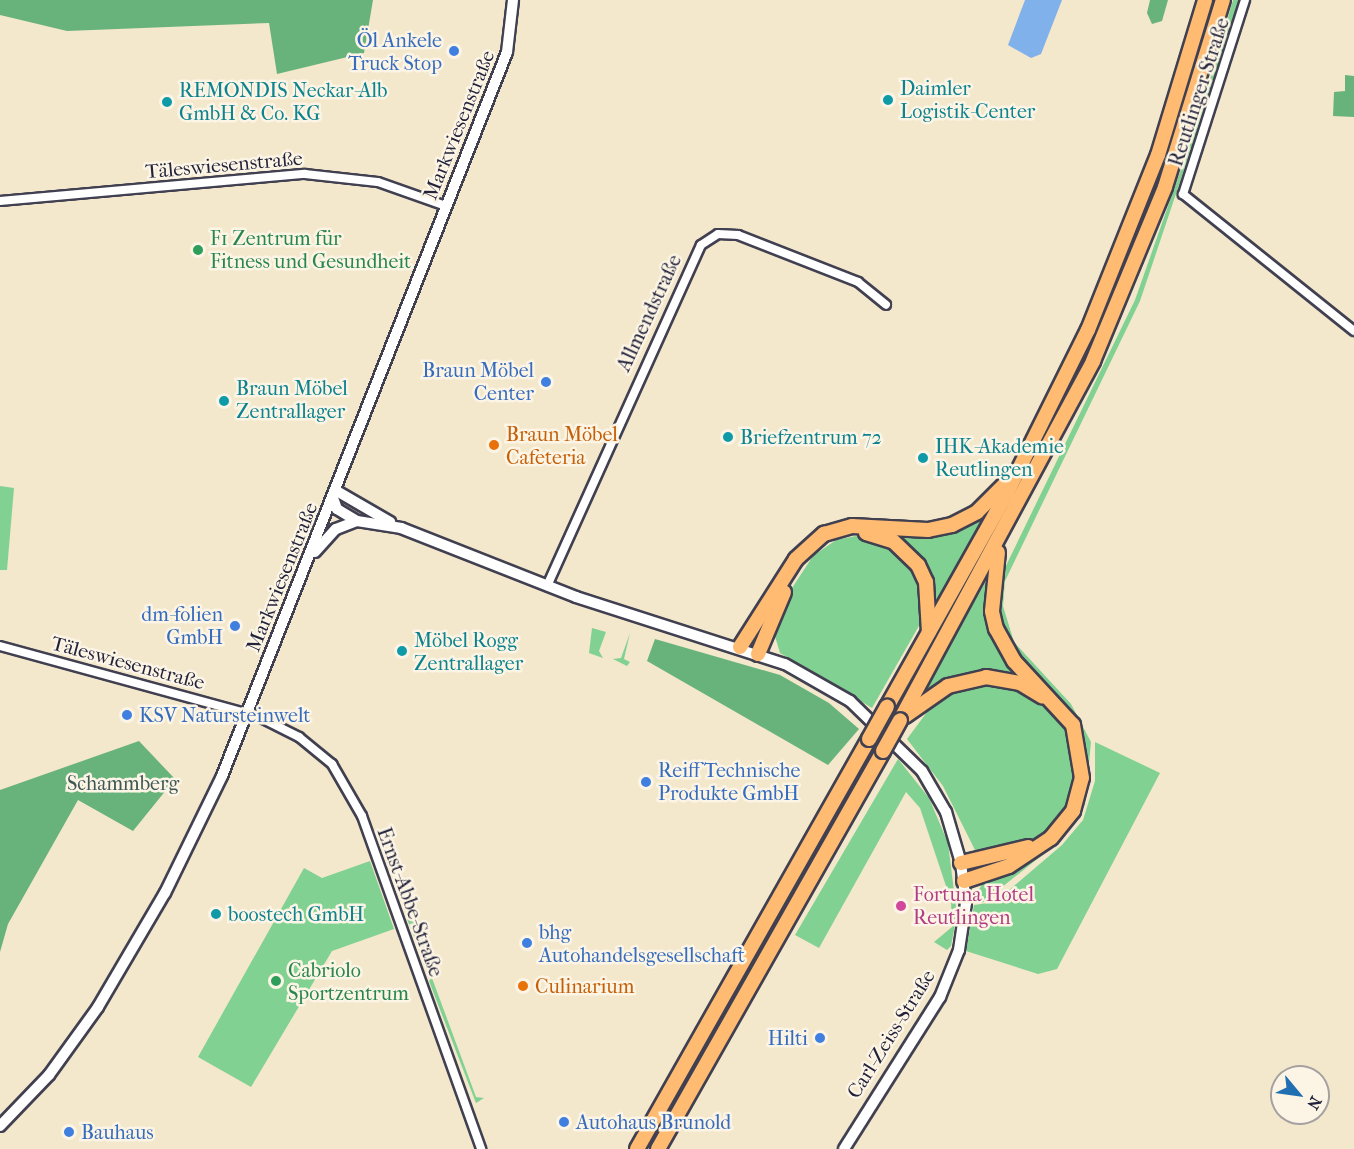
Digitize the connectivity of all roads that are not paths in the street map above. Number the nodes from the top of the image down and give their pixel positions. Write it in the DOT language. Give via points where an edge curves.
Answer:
graph roads {
  1 [pos="513,0"];
  2 [pos="1205,0"];
  3 [pos="1223,0"];
  4 [pos="1245,0"];
  5 [pos="0,201"];
  6 [pos="446,206"];
  7 [pos="886,305"];
  8 [pos="1354,331"];
  9 [pos="1017,473"];
  10 [pos="334,494"];
  11 [pos="357,521"];
  12 [pos="401,528"];
  13 [pos="999,543"];
  14 [pos="310,555"];
  15 [pos="547,586"];
  16 [pos="929,632"];
  17 [pos="0,646"];
  18 [pos="740,647"];
  19 [pos="758,654"];
  20 [pos="248,713"];
  21 [pos="901,719"];
  22 [pos="961,863"];
  23 [pos="964,881"];
  24 [pos="0,1126"];
  25 [pos="481,1149"];
  26 [pos="638,1149"];
  27 [pos="658,1149"];
  28 [pos="844,1149"];
  1 -- 6 [label="street, Markwiesenstraße" via="510,41"];
  2 -- 9 [label="highway" via="1158,155 1120,255"];
  3 -- 13 [label="highway" via="1178,149 1122,296"];
  4 -- 8 [label="street, Reutlinger Straße" via="1183,194"];
  5 -- 6 [label="street, Täleswiesenstraße" via="305,174 378,182"];
  6 -- 10 [label="street, Markwiesenstraße"];
  7 -- 15 [label="street, Allmendstraße" via="858,282 749,239 726,233 710,238 693,258"];
  9 -- 16 [label="highway"];
  9 -- 18 [label="highway" via="977,512 952,525 928,530 852,526 824,534 796,559"];
  10 -- 11 [label="street" via="337,509"];
  10 -- 12 [label="street"];
  10 -- 14 [label="street, Markwiesenstraße"];
  11 -- 12 [label="street"];
  11 -- 14 [label="street" via="336,529"];
  12 -- 15 [label="street"];
  13 -- 21 [label="highway"];
  13 -- 23 [label="highway" via="992,611 996,629 1014,661 1073,725 1082,778 1072,810 1051,838 1009,866"];
  14 -- 20 [label="street, Markwiesenstraße"];
  15 -- 18 [label="street"];
  16 -- 19 [label="highway" via="926,582 907,552 882,536 846,533 820,544 802,561"];
  16 -- 26 [label="highway, bridge"];
  17 -- 20 [label="street, Täleswiesenstraße"];
  18 -- 19 [label="street"];
  19 -- 22 [label="street" via="835,691 909,754 946,812"];
  20 -- 24 [label="street, Markwiesenstraße" via="192,840 123,966 66,1053"];
  20 -- 25 [label="street, Ernst-Abbe-Straße" via="314,747 355,799"];
  21 -- 22 [label="highway" via="948,686 986,677 1035,691 1068,727 1077,778 1059,822 1020,850"];
  21 -- 27 [label="highway, bridge"];
  22 -- 23 [label="street, Carl-Zeiss-Straße"];
  23 -- 28 [label="street, Carl-Zeiss-Straße" via="962,933 948,983"];
}
